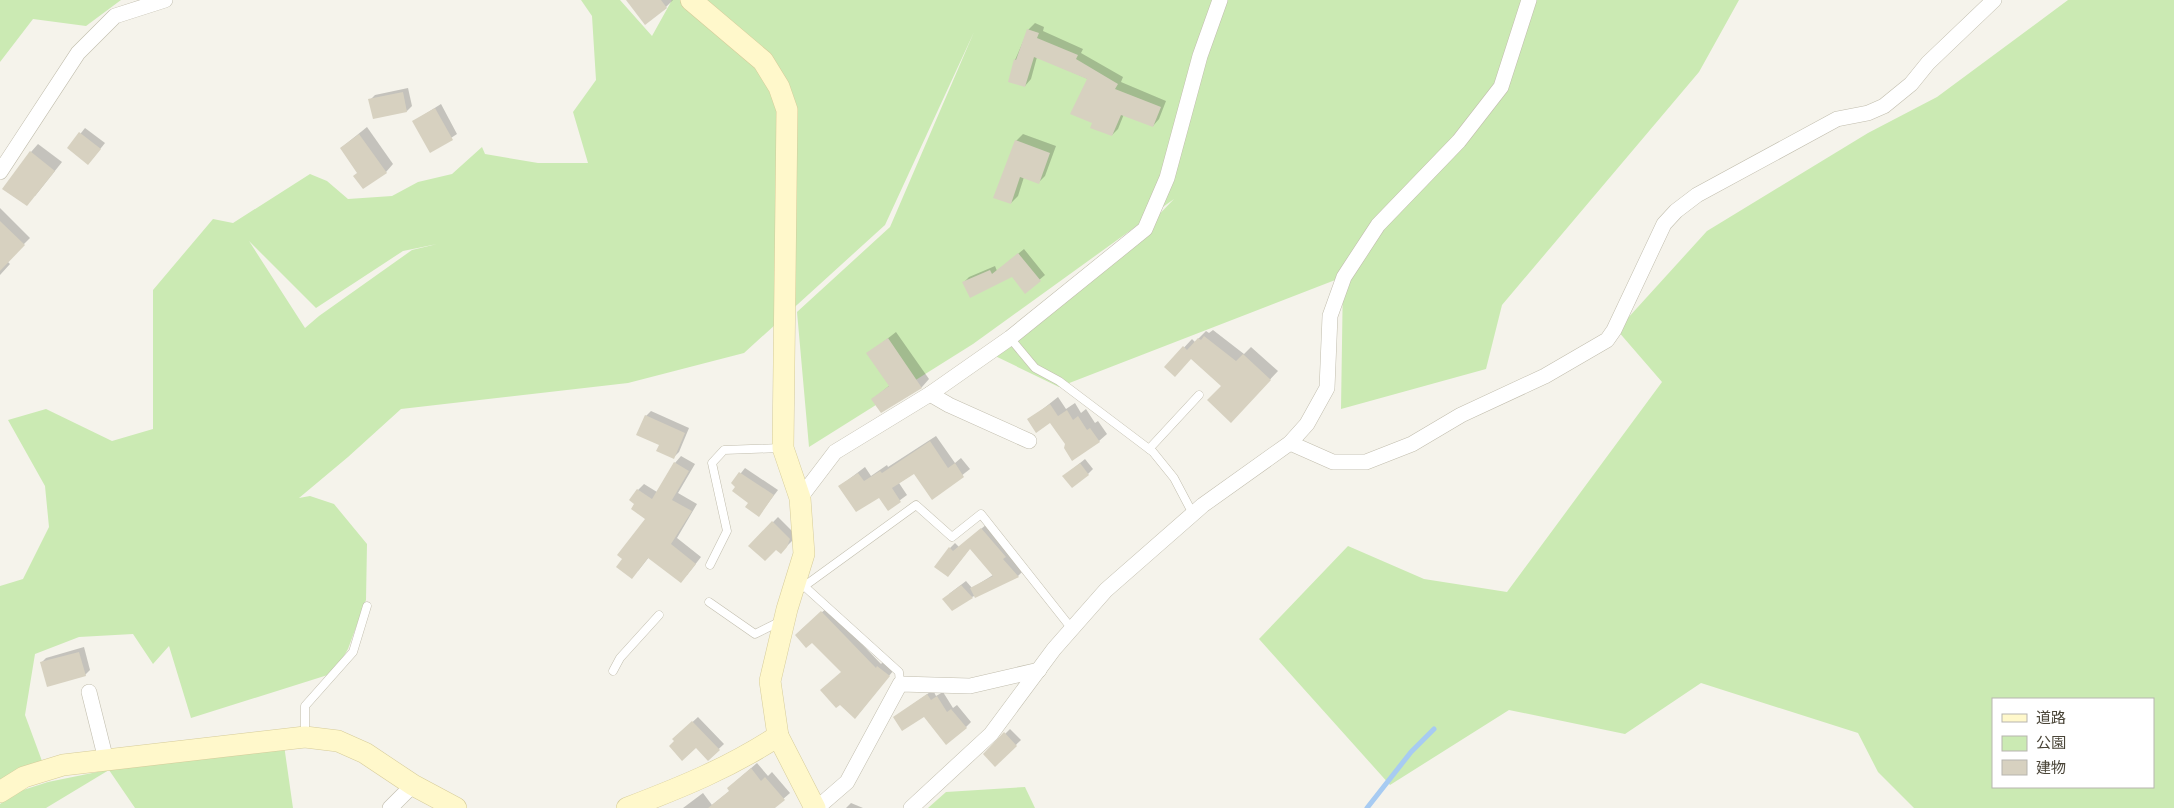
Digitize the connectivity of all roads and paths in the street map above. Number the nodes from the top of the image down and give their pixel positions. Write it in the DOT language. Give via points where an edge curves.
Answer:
graph roads {
  1 [pos="165,0"];
  2 [pos="691,0"];
  3 [pos="1220,0"];
  4 [pos="1529,0"];
  5 [pos="1994,0"];
  6 [pos="0,172"];
  7 [pos="1010,338"];
  8 [pos="930,394"];
  9 [pos="1199,395"];
  10 [pos="1029,441"];
  11 [pos="1290,443"];
  12 [pos="783,448"];
  13 [pos="1149,449"];
  14 [pos="800,498"];
  15 [pos="1193,514"];
  16 [pos="710,566"];
  17 [pos="798,590"];
  18 [pos="710,602"];
  19 [pos="367,606"];
  20 [pos="659,615"];
  21 [pos="784,620"];
  22 [pos="1072,629"];
  23 [pos="1039,670"];
  24 [pos="613,671"];
  25 [pos="900,684"];
  26 [pos="89,692"];
  27 [pos="778,736"];
  28 [pos="305,737"];
  29 [pos="106,760"];
  30 [pos="0,792"];
  31 [pos="400,800"];
  32 [pos="456,808"];
  33 [pos="627,808"];
  34 [pos="816,808"];
  35 [pos="911,808"];
  1 -- 6 [label="street" via="115,16 78,53"];
  2 -- 12 [label="street" via="763,61 787,110"];
  3 -- 7 [label="street" via="1200,56 1167,178 1145,229"];
  4 -- 11 [label="street" via="1501,87 1459,141 1378,225 1344,277 1330,316 1327,388 1307,424"];
  5 -- 11 [label="street" via="1928,63 1911,84 1884,106 1868,113 1836,119 1697,195 1676,211 1664,224 1614,330 1606,340 1545,376 1461,415 1412,444 1366,462 1333,462"];
  7 -- 8 [label="street"];
  7 -- 13 [label="lane" via="1035,368 1059,381"];
  8 -- 10 [label="street"];
  8 -- 14 [label="street" via="835,452"];
  9 -- 13 [label="lane"];
  11 -- 15 [label="street"];
  12 -- 14 [label="street"];
  12 -- 16 [label="lane" via="724,450 712,463 727,531"];
  13 -- 15 [label="lane" via="1174,478"];
  14 -- 17 [label="street" via="804,554"];
  15 -- 22 [label="street" via="1106,590"];
  17 -- 21 [label="street"];
  17 -- 22 [label="lane" via="916,504 952,537 981,514"];
  17 -- 25 [label="lane" via="899,672"];
  18 -- 21 [label="lane" via="755,634"];
  19 -- 28 [label="lane" via="353,652 305,706"];
  20 -- 24 [label="lane" via="620,658"];
  21 -- 27 [label="street" via="770,681"];
  22 -- 23 [label="street"];
  23 -- 25 [label="street" via="970,686"];
  23 -- 35 [label="street" via="991,734"];
  25 -- 34 [label="street" via="847,782"];
  26 -- 29 [label="street"];
  27 -- 33 [label="street" via="744,758 689,785"];
  27 -- 34 [label="street"];
  28 -- 29 [label="street"];
  28 -- 31 [label="street" via="338,742 365,753"];
  29 -- 30 [label="street" via="63,765 24,777"];
  31 -- 32 [label="street"];
}
